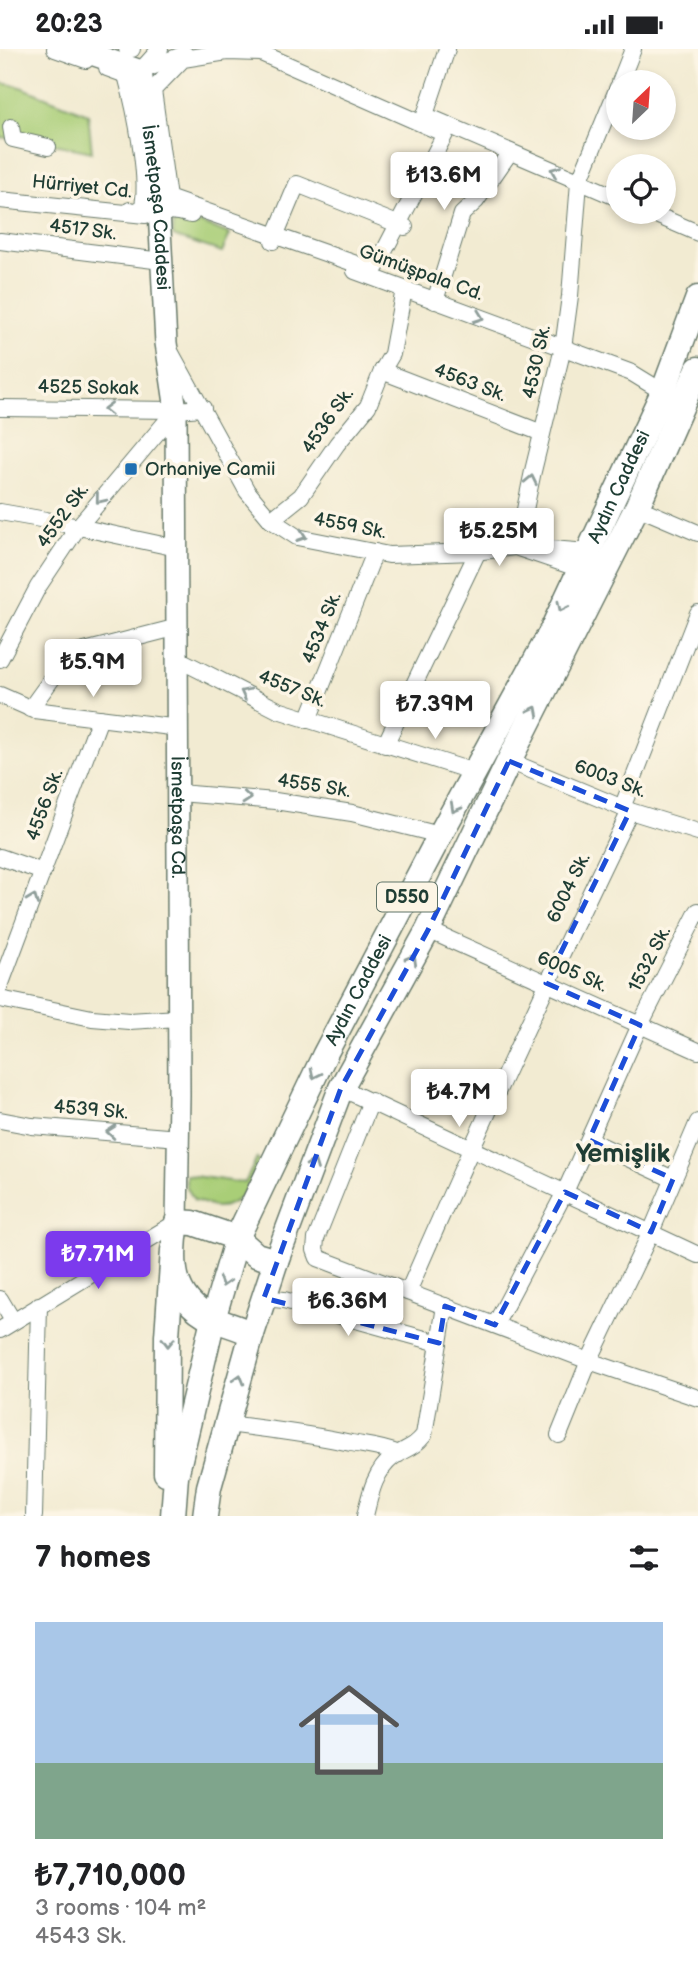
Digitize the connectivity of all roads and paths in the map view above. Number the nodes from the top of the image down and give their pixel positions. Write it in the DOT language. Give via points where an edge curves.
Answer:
graph roads {
  1 [pos="55,49"];
  2 [pos="76,49"];
  3 [pos="160,49"];
  4 [pos="199,49"];
  5 [pos="447,49"];
  6 [pos="633,49"];
  7 [pos="278,50"];
  8 [pos="625,70"];
  9 [pos="141,71"];
  10 [pos="425,115"];
  11 [pos="606,116"];
  12 [pos="11,127"];
  13 [pos="458,129"];
  14 [pos="48,147"];
  15 [pos="510,152"];
  16 [pos="579,182"];
  17 [pos="606,193"];
  18 [pos="0,197"];
  19 [pos="159,210"];
  20 [pos="676,224"];
  21 [pos="402,225"];
  22 [pos="698,233"];
  23 [pos="274,238"];
  24 [pos="0,241"];
  25 [pos="162,261"];
  26 [pos="377,279"];
  27 [pos="404,289"];
  28 [pos="698,298"];
  29 [pos="435,301"];
  30 [pos="166,343"];
  31 [pos="563,348"];
  32 [pos="698,369"];
  33 [pos="382,371"];
  34 [pos="663,391"];
  35 [pos="0,408"];
  36 [pos="203,408"];
  37 [pos="176,410"];
  38 [pos="542,433"];
  39 [pos="637,507"];
  40 [pos="0,512"];
  41 [pos="271,520"];
  42 [pos="78,527"];
  43 [pos="698,533"];
  44 [pos="515,547"];
  45 [pos="177,548"];
  46 [pos="478,551"];
  47 [pos="375,552"];
  48 [pos="584,560"];
  49 [pos="698,613"];
  50 [pos="178,627"];
  51 [pos="0,659"];
  52 [pos="178,659"];
  53 [pos="0,695"];
  54 [pos="30,709"];
  55 [pos="100,718"];
  56 [pos="308,720"];
  57 [pos="179,728"];
  58 [pos="385,745"];
  59 [pos="509,761"];
  60 [pos="474,772"];
  61 [pos="179,793"];
  62 [pos="626,810"];
  63 [pos="698,832"];
  64 [pos="440,835"];
  65 [pos="0,857"];
  66 [pos="43,872"];
  67 [pos="698,911"];
  68 [pos="428,930"];
  69 [pos="546,983"];
  70 [pos="0,986"];
  71 [pos="0,999"];
  72 [pos="179,1018"];
  73 [pos="640,1025"];
  74 [pos="698,1051"];
  75 [pos="341,1089"];
  76 [pos="371,1101"];
  77 [pos="0,1120"];
  78 [pos="698,1122"];
  79 [pos="179,1138"];
  80 [pos="589,1140"];
  81 [pos="693,1148"];
  82 [pos="470,1149"];
  83 [pos="673,1179"];
  84 [pos="261,1187"];
  85 [pos="565,1192"];
  86 [pos="185,1223"];
  87 [pos="651,1232"];
  88 [pos="237,1238"];
  89 [pos="173,1250"];
  90 [pos="698,1255"];
  91 [pos="276,1261"];
  92 [pos="408,1292"];
  93 [pos="264,1298"];
  94 [pos="0,1299"];
  95 [pos="40,1305"];
  96 [pos="445,1306"];
  97 [pos="213,1319"];
  98 [pos="7,1325"];
  99 [pos="495,1325"];
  100 [pos="252,1333"];
  101 [pos="439,1343"];
  102 [pos="589,1361"];
  103 [pos="698,1398"];
  104 [pos="227,1424"];
  105 [pos="559,1435"];
  106 [pos="399,1454"];
  107 [pos="34,1516"];
  108 [pos="172,1516"];
  109 [pos="205,1516"];
  110 [pos="365,1516"];
  1 -- 18 [label="street" via="126,75 143,165 144,204 141,212"];
  2 -- 9 [label="main road"];
  3 -- 9 [label="street"];
  4 -- 9 [label="street"];
  5 -- 10 [label="street"];
  6 -- 8 [label="street"];
  7 -- 10 [label="street"];
  9 -- 19 [label="main road, İsmetpaşa Caddesi"];
  10 -- 13 [label="street"];
  11 -- 16 [label="street, 4530 Sk."];
  12 -- 14 [label="street" via="13,139"];
  13 -- 15 [label="street"];
  13 -- 21 [label="street"];
  16 -- 15 [label="street, one-way"];
  15 -- 29 [label="street" via="462,214"];
  16 -- 17 [label="street"];
  16 -- 31 [label="street, 4530 Sk."];
  18 -- 19 [label="street, Hürriyet Cd." via="145,215"];
  19 -- 23 [label="street, Gümüşpala Cd." via="179,211"];
  19 -- 25 [label="main road, İsmetpaşa Caddesi"];
  20 -- 22 [label="street"];
  21 -- 23 [label="street" via="376,267"];
  21 -- 23 [label="street" via="297,184"];
  21 -- 23 [label="street" via="444,134 261,53 227,52 183,59 153,90 168,198"];
  21 -- 26 [label="street"];
  23 -- 26 [label="street, Gümüşpala Cd."];
  24 -- 25 [label="street, 4517 Sk."];
  25 -- 30 [label="main road, İsmetpaşa Caddesi"];
  26 -- 27 [label="street, Gümüşpala Cd."];
  27 -- 29 [label="street, Gümüşpala Cd."];
  27 -- 33 [label="street, 4536 Sk." via="392,354"];
  28 -- 34 [label="highway, Aydın Caddesi / D550"];
  29 -- 31 [label="street, Gümüşpala Cd., one-way"];
  30 -- 36 [label="street, 4559 Sk."];
  30 -- 37 [label="main road, İsmetpaşa Caddesi"];
  31 -- 34 [label="street, Gümüşpala Cd." via="632,373"];
  31 -- 38 [label="street, 4530 Sk."];
  32 -- 39 [label="highway, Aydın Caddesi / D550"];
  33 -- 38 [label="street, 4563 Sk."];
  33 -- 41 [label="street, 4536 Sk." via="368,406 301,496"];
  34 -- 48 [label="highway, Aydın Caddesi / D550"];
  37 -- 35 [label="street, 4525 Sokak, one-way"];
  36 -- 37 [label="street"];
  36 -- 41 [label="street, 4559 Sk." via="247,491"];
  37 -- 42 [label="street, 4552 Sk., one-way"];
  37 -- 45 [label="main road, İsmetpaşa Cd."];
  44 -- 38 [label="street, 4530 Sk., one-way"];
  39 -- 43 [label="street"];
  59 -- 39 [label="highway, Aydın Caddesi / D550, one-way"];
  40 -- 42 [label="street"];
  41 -- 47 [label="street, 4559 Sk., one-way" via="297,537"];
  42 -- 45 [label="street"];
  42 -- 51 [label="street, 4552 Sk." via="38,587"];
  44 -- 46 [label="street, 4559 Sk."];
  44 -- 48 [label="street, 4559 Sk."];
  45 -- 50 [label="main road, İsmetpaşa Cd."];
  46 -- 47 [label="street, 4559 Sk."];
  46 -- 58 [label="street"];
  47 -- 56 [label="street, 4534 Sk."];
  48 -- 60 [label="highway, Aydın Caddesi / D550, one-way" via="550,634"];
  49 -- 62 [label="street, 6004 Sk."];
  50 -- 52 [label="main road, İsmetpaşa Cd."];
  50 -- 54 [label="street" via="69,655"];
  56 -- 52 [label="street, 4557 Sk., one-way" via="278,710"];
  52 -- 57 [label="main road, İsmetpaşa Cd."];
  53 -- 54 [label="street"];
  54 -- 55 [label="street"];
  55 -- 57 [label="street"];
  55 -- 66 [label="street, 4556 Sk."];
  56 -- 58 [label="street, 4557 Sk."];
  57 -- 61 [label="main road, İsmetpaşa Cd."];
  58 -- 60 [label="street, 4557 Sk."];
  59 -- 62 [label="street, 6003 Sk."];
  59 -- 68 [label="highway, Aydın Caddesi / D550"];
  60 -- 64 [label="highway, Aydın Caddesi / D550, one-way"];
  61 -- 64 [label="street, 4555 Sk., one-way" via="275,800"];
  61 -- 72 [label="main road, İsmetpaşa Cd."];
  62 -- 63 [label="street, 6003 Sk."];
  62 -- 69 [label="street, 6004 Sk."];
  64 -- 84 [label="highway, Aydın Caddesi / D550, one-way"];
  65 -- 66 [label="street"];
  70 -- 66 [label="street, 4556 Sk., one-way"];
  67 -- 73 [label="street, 1532 Sk."];
  68 -- 69 [label="street, 6005 Sk."];
  75 -- 68 [label="highway, Aydın Caddesi / D550, one-way"];
  69 -- 73 [label="street, 6005 Sk."];
  69 -- 82 [label="street, 6004 Sk."];
  71 -- 72 [label="street" via="92,1018"];
  72 -- 79 [label="main road, İsmetpaşa Cd."];
  73 -- 74 [label="street, 6005 Sk."];
  73 -- 80 [label="street, 1532 Sk."];
  75 -- 76 [label="street"];
  91 -- 75 [label="highway, Aydın Caddesi / D550, one-way"];
  76 -- 82 [label="street"];
  76 -- 92 [label="street" via="314,1250 318,1258"];
  79 -- 77 [label="street, 4539 Sk., one-way"];
  78 -- 81 [label="street"];
  79 -- 86 [label="main road, İsmetpaşa Cd."];
  80 -- 83 [label="street"];
  80 -- 85 [label="street, 1532 Sk."];
  81 -- 83 [label="street"];
  82 -- 85 [label="street"];
  82 -- 92 [label="street, 6004 Sk."];
  83 -- 87 [label="street"];
  84 -- 86 [label="highway" via="239,1210 216,1221"];
  84 -- 88 [label="highway, Aydın Caddesi / D550"];
  85 -- 87 [label="street"];
  85 -- 99 [label="street, 1532 Sk."];
  86 -- 88 [label="highway"];
  86 -- 89 [label="highway"];
  86 -- 95 [label="street"];
  87 -- 90 [label="street"];
  87 -- 102 [label="street"];
  88 -- 91 [label="highway" via="257,1255"];
  88 -- 97 [label="highway, Aydın Caddesi / D550, one-way"];
  89 -- 97 [label="highway" via="176,1282 193,1308"];
  89 -- 108 [label="highway, one-way" via="166,1475"];
  91 -- 93 [label="highway, Aydın Caddesi / D550"];
  92 -- 96 [label="street"];
  93 -- 100 [label="highway, Aydın Caddesi / D550"];
  93 -- 101 [label="street"];
  94 -- 98 [label="street"];
  95 -- 98 [label="street"];
  95 -- 107 [label="street"];
  96 -- 99 [label="street"];
  96 -- 101 [label="street"];
  97 -- 100 [label="highway"];
  97 -- 108 [label="highway, Aydın Caddesi / D550" via="176,1476"];
  99 -- 102 [label="street"];
  104 -- 100 [label="highway, Aydın Caddesi / D550, one-way"];
  101 -- 106 [label="street" via="424,1436"];
  102 -- 103 [label="street"];
  102 -- 105 [label="street"];
  104 -- 106 [label="street" via="294,1431"];
  104 -- 109 [label="highway, Aydın Caddesi / D550"];
  106 -- 110 [label="street" via="381,1469"];
}
